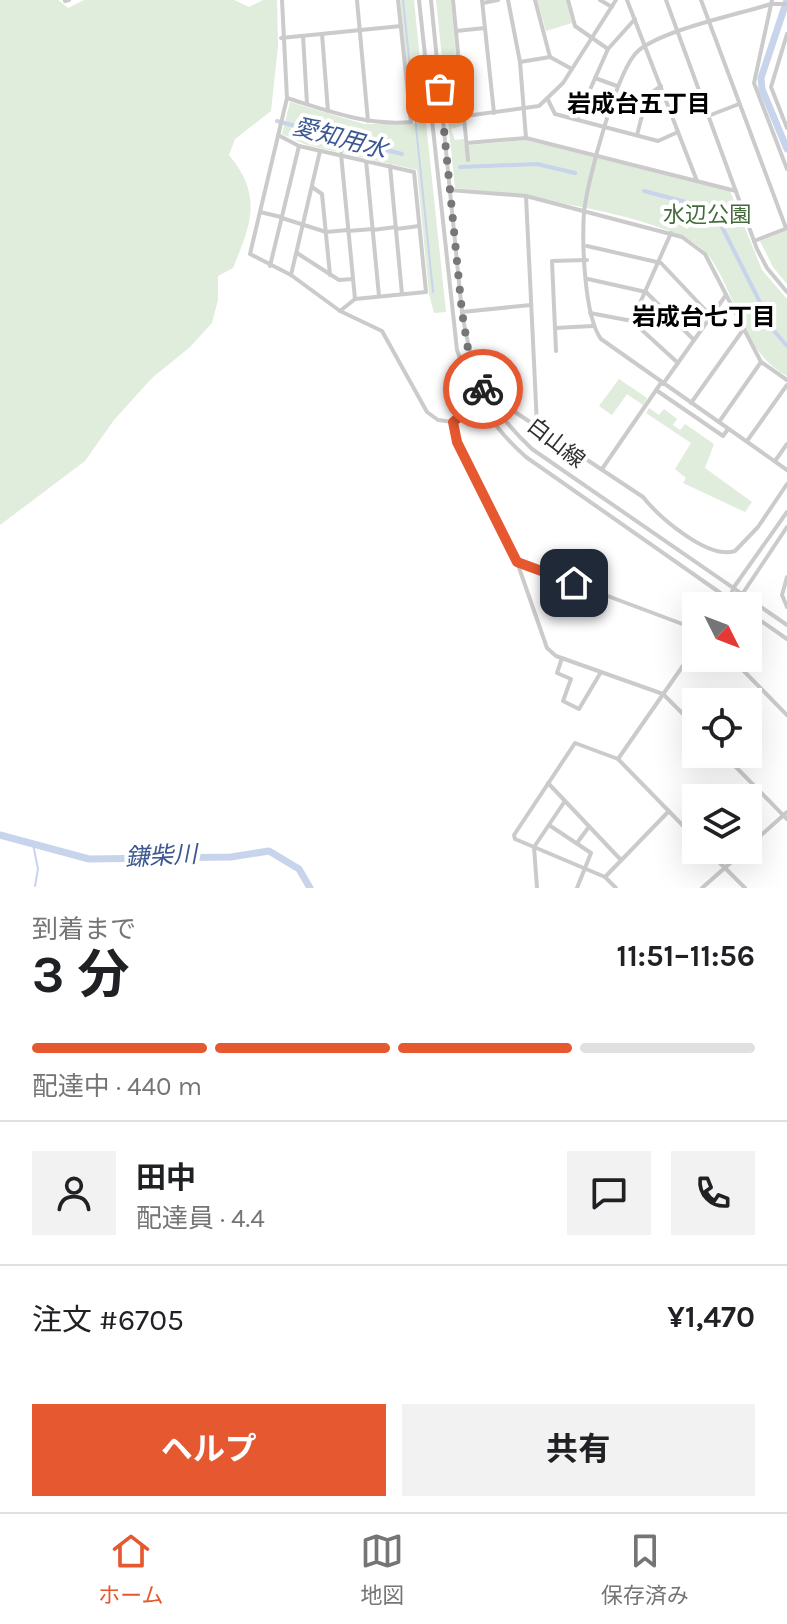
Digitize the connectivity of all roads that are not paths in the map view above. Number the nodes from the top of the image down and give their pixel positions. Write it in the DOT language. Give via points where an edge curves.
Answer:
graph roads {
  1 [pos="282,0"];
  2 [pos="357,0"];
  3 [pos="398,0"];
  4 [pos="419,0"];
  5 [pos="431,0"];
  6 [pos="453,0"];
  7 [pos="498,0"];
  8 [pos="508,0"];
  9 [pos="535,0"];
  10 [pos="568,0"];
  11 [pos="600,0"];
  12 [pos="616,0"];
  13 [pos="627,0"];
  14 [pos="666,0"];
  15 [pos="701,0"];
  16 [pos="483,1"];
  17 [pos="772,3"];
  18 [pos="787,4"];
  19 [pos="612,7"];
  20 [pos="635,19"];
  21 [pos="710,23"];
  22 [pos="401,26"];
  23 [pos="485,28"];
  24 [pos="360,30"];
  25 [pos="456,31"];
  26 [pos="322,34"];
  27 [pos="678,34"];
  28 [pos="787,34"];
  29 [pos="303,36"];
  30 [pos="281,38"];
  31 [pos="592,38"];
  32 [pos="646,45"];
  33 [pos="608,49"];
  34 [pos="550,57"];
  35 [pos="520,62"];
  36 [pos="572,69"];
  37 [pos="595,78"];
  38 [pos="617,86"];
  39 [pos="661,86"];
  40 [pos="287,98"];
  41 [pos="548,100"];
  42 [pos="307,104"];
  43 [pos="740,104"];
  44 [pos="523,110"];
  45 [pos="328,111"];
  46 [pos="494,113"];
  47 [pos="708,116"];
  48 [pos="464,117"];
  49 [pos="443,119"];
  50 [pos="577,119"];
  51 [pos="368,122"];
  52 [pos="606,127"];
  53 [pos="787,128"];
  54 [pos="678,132"];
  55 [pos="278,135"];
  56 [pos="637,135"];
  57 [pos="526,138"];
  58 [pos="467,143"];
  59 [pos="299,146"];
  60 [pos="320,151"];
  61 [pos="341,153"];
  62 [pos="599,156"];
  63 [pos="366,160"];
  64 [pos="468,160"];
  65 [pos="390,166"];
  66 [pos="787,169"];
  67 [pos="697,181"];
  68 [pos="312,187"];
  69 [pos="449,190"];
  70 [pos="736,191"];
  71 [pos="526,196"];
  72 [pos="584,211"];
  73 [pos="260,212"];
  74 [pos="282,218"];
  75 [pos="303,225"];
  76 [pos="419,226"];
  77 [pos="396,228"];
  78 [pos="786,228"];
  79 [pos="373,230"];
  80 [pos="348,231"];
  81 [pos="326,232"];
  82 [pos="671,233"];
  83 [pos="754,241"];
  84 [pos="586,246"];
  85 [pos="297,253"];
  86 [pos="587,260"];
  87 [pos="661,263"];
  88 [pos="270,266"];
  89 [pos="291,275"];
  90 [pos="330,275"];
  91 [pos="353,279"];
  92 [pos="588,279"];
  93 [pos="646,292"];
  94 [pos="787,292"];
  95 [pos="402,294"];
  96 [pos="726,295"];
  97 [pos="379,296"];
  98 [pos="355,299"];
  99 [pos="531,305"];
  100 [pos="340,311"];
  101 [pos="462,312"];
  102 [pos="590,313"];
  103 [pos="711,316"];
  104 [pos="632,321"];
  105 [pos="593,326"];
  106 [pos="555,328"];
  107 [pos="743,330"];
  108 [pos="694,340"];
  109 [pos="556,351"];
  110 [pos="761,362"];
  111 [pos="678,363"];
  112 [pos="787,382"];
  113 [pos="662,384"];
  114 [pos="656,390"];
  115 [pos="486,395"];
  116 [pos="477,400"];
  117 [pos="691,404"];
  118 [pos="515,412"];
  119 [pos="453,422"];
  120 [pos="719,423"];
  121 [pos="537,425"];
  122 [pos="728,429"];
  123 [pos="747,442"];
  124 [pos="787,444"];
  125 [pos="775,461"];
  126 [pos="602,469"];
  127 [pos="787,470"];
  128 [pos="787,484"];
  129 [pos="787,512"];
  130 [pos="787,527"];
  131 [pos="517,562"];
  132 [pos="787,577"];
  133 [pos="734,587"];
  134 [pos="719,592"];
  135 [pos="732,592"];
  136 [pos="742,592"];
  137 [pos="744,592"];
  138 [pos="762,607"];
  139 [pos="787,607"];
  140 [pos="762,622"];
  141 [pos="682,624"];
  142 [pos="787,625"];
  143 [pos="787,639"];
  144 [pos="562,658"];
  145 [pos="682,667"];
  146 [pos="601,672"];
  147 [pos="745,672"];
  148 [pos="663,694"];
  149 [pos="682,713"];
  150 [pos="787,715"];
  151 [pos="618,759"];
  152 [pos="737,768"];
  153 [pos="548,783"];
  154 [pos="565,801"];
  155 [pos="669,811"];
  156 [pos="786,815"];
  157 [pos="682,824"];
  158 [pos="549,825"];
  159 [pos="588,828"];
  160 [pos="762,835"];
  161 [pos="577,843"];
  162 [pos="534,847"];
  163 [pos="621,860"];
  164 [pos="721,864"];
  165 [pos="729,864"];
  166 [pos="585,868"];
  167 [pos="725,868"];
  168 [pos="605,877"];
  169 [pos="537,888"];
  170 [pos="577,888"];
  171 [pos="616,888"];
  172 [pos="702,888"];
  173 [pos="745,888"];
  1 -- 30 [label="street"];
  2 -- 24 [label="street"];
  3 -- 22 [label="street"];
  4 -- 116 [label="street, 白山線" via="457,350"];
  5 -- 49 [label="street, 白山線"];
  6 -- 25 [label="street"];
  7 -- 16 [label="street"];
  8 -- 35 [label="street"];
  9 -- 34 [label="street"];
  10 -- 31 [label="street" via="575,26"];
  11 -- 19 [label="street"];
  12 -- 19 [label="street"];
  13 -- 20 [label="street"];
  14 -- 27 [label="street"];
  15 -- 21 [label="street"];
  16 -- 23 [label="street"];
  17 -- 18 [label="street"];
  17 -- 21 [label="street"];
  17 -- 66 [label="street" via="754,83"];
  19 -- 31 [label="street"];
  20 -- 32 [label="street"];
  20 -- 33 [label="street"];
  21 -- 27 [label="street"];
  21 -- 43 [label="street"];
  22 -- 24 [label="street"];
  22 -- 51 [label="street" via="411,122"];
  23 -- 25 [label="street"];
  23 -- 46 [label="street"];
  24 -- 26 [label="street"];
  24 -- 51 [label="street"];
  25 -- 48 [label="street"];
  26 -- 29 [label="street"];
  26 -- 45 [label="street"];
  27 -- 32 [label="street"];
  27 -- 47 [label="street"];
  28 -- 53 [label="street" via="771,87"];
  29 -- 30 [label="street"];
  29 -- 42 [label="street"];
  30 -- 40 [label="street"];
  31 -- 33 [label="street"];
  31 -- 36 [label="street"];
  32 -- 38 [label="street" via="631,58"];
  32 -- 39 [label="street"];
  33 -- 37 [label="street"];
  34 -- 35 [label="street"];
  34 -- 36 [label="street"];
  35 -- 44 [label="street"];
  36 -- 41 [label="street"];
  37 -- 38 [label="street"];
  37 -- 50 [label="street"];
  38 -- 52 [label="street"];
  39 -- 54 [label="street"];
  39 -- 56 [label="street" via="647,96"];
  40 -- 42 [label="street"];
  40 -- 55 [label="street"];
  41 -- 44 [label="street"];
  41 -- 50 [label="street" via="555,114"];
  42 -- 45 [label="street"];
  43 -- 47 [label="street"];
  43 -- 78 [label="street"];
  44 -- 46 [label="street"];
  44 -- 57 [label="street"];
  45 -- 51 [label="street"];
  46 -- 48 [label="street"];
  47 -- 70 [label="street"];
  48 -- 49 [label="street"];
  48 -- 58 [label="street"];
  49 -- 69 [label="street, 白山線"];
  50 -- 52 [label="street"];
  52 -- 56 [label="street"];
  52 -- 62 [label="street"];
  54 -- 56 [label="street" via="658,141"];
  54 -- 67 [label="street"];
  55 -- 59 [label="street"];
  55 -- 73 [label="street"];
  57 -- 58 [label="street"];
  57 -- 62 [label="street"];
  58 -- 64 [label="street"];
  59 -- 60 [label="street"];
  59 -- 74 [label="street"];
  60 -- 61 [label="street"];
  60 -- 68 [label="street"];
  61 -- 63 [label="street"];
  61 -- 80 [label="street"];
  62 -- 67 [label="street"];
  62 -- 72 [label="street"];
  63 -- 65 [label="street"];
  63 -- 79 [label="street"];
  65 -- 76 [label="street" via="414,172"];
  65 -- 77 [label="street"];
  67 -- 70 [label="street"];
  68 -- 75 [label="street"];
  68 -- 81 [label="street" via="322,194"];
  69 -- 71 [label="street"];
  69 -- 101 [label="street, 白山線"];
  70 -- 83 [label="street"];
  71 -- 72 [label="street"];
  71 -- 99 [label="street"];
  72 -- 82 [label="street"];
  72 -- 84 [label="street"];
  73 -- 74 [label="street"];
  73 -- 88 [label="street" via="250,254"];
  74 -- 75 [label="street"];
  74 -- 88 [label="street"];
  75 -- 81 [label="street"];
  75 -- 85 [label="street"];
  76 -- 77 [label="street"];
  76 -- 95 [label="street" via="426,292"];
  77 -- 79 [label="street"];
  77 -- 95 [label="street"];
  78 -- 83 [label="street"];
  79 -- 80 [label="street"];
  79 -- 97 [label="street"];
  80 -- 81 [label="street"];
  80 -- 91 [label="street"];
  81 -- 90 [label="street"];
  82 -- 87 [label="street"];
  82 -- 96 [label="street" via="705,254"];
  83 -- 94 [label="street"];
  84 -- 86 [label="street"];
  84 -- 87 [label="street"];
  85 -- 89 [label="street"];
  85 -- 90 [label="street"];
  86 -- 92 [label="street"];
  86 -- 106 [label="street" via="552,261"];
  87 -- 93 [label="street"];
  87 -- 103 [label="street"];
  88 -- 89 [label="street"];
  89 -- 100 [label="street"];
  90 -- 91 [label="street"];
  91 -- 98 [label="street"];
  92 -- 93 [label="street"];
  92 -- 102 [label="street"];
  93 -- 104 [label="street"];
  93 -- 108 [label="street"];
  95 -- 97 [label="street"];
  96 -- 103 [label="street"];
  96 -- 107 [label="street"];
  97 -- 98 [label="street"];
  98 -- 100 [label="street"];
  99 -- 101 [label="street"];
  99 -- 121 [label="street"];
  100 -- 119 [label="street" via="382,331 427,412"];
  101 -- 115 [label="street, 白山線" via="471,361"];
  102 -- 104 [label="street"];
  102 -- 105 [label="street"];
  103 -- 108 [label="street"];
  104 -- 111 [label="street"];
  105 -- 106 [label="street"];
  105 -- 113 [label="street" via="607,346"];
  106 -- 109 [label="street"];
  107 -- 110 [label="street"];
  107 -- 117 [label="street"];
  108 -- 111 [label="street"];
  110 -- 112 [label="street"];
  110 -- 120 [label="street"];
  111 -- 113 [label="street"];
  112 -- 123 [label="street"];
  113 -- 114 [label="street"];
  113 -- 117 [label="street"];
  114 -- 122 [label="street" via="723,436"];
  114 -- 126 [label="street"];
  115 -- 116 [label="street"];
  115 -- 133 [label="street, 白山線" via="532,449"];
  116 -- 119 [label="street"];
  116 -- 134 [label="street, 白山線" via="526,457"];
  117 -- 120 [label="street"];
  118 -- 121 [label="street"];
  119 -- 131 [label="street" via="457,442"];
  120 -- 122 [label="street"];
  121 -- 126 [label="street"];
  122 -- 123 [label="street"];
  123 -- 125 [label="street"];
  124 -- 125 [label="street"];
  125 -- 127 [label="street"];
  126 -- 128 [label="street" via="711,550 730,553 758,527"];
  129 -- 133 [label="street"];
  130 -- 137 [label="street"];
  131 -- 141 [label="street"];
  131 -- 144 [label="street" via="547,648"];
  132 -- 139 [label="street" via="782,595"];
  133 -- 135 [label="street"];
  133 -- 136 [label="street, 白山線"];
  138 -- 142 [label="street, 白山線"];
  140 -- 143 [label="street"];
  144 -- 146 [label="street"];
  144 -- 146 [label="street" via="557,673 571,679 563,701 579,709"];
  145 -- 148 [label="street"];
  146 -- 148 [label="street"];
  147 -- 150 [label="street"];
  148 -- 149 [label="street"];
  148 -- 151 [label="street"];
  151 -- 153 [label="street" via="575,743"];
  151 -- 155 [label="street"];
  152 -- 156 [label="street"];
  153 -- 154 [label="street"];
  153 -- 162 [label="street" via="514,835"];
  154 -- 158 [label="street"];
  154 -- 159 [label="street"];
  155 -- 157 [label="street"];
  155 -- 163 [label="street"];
  156 -- 160 [label="street"];
  158 -- 161 [label="street"];
  158 -- 162 [label="street"];
  159 -- 161 [label="street"];
  159 -- 163 [label="street"];
  161 -- 166 [label="street" via="591,853"];
  162 -- 166 [label="street"];
  162 -- 169 [label="street"];
  163 -- 168 [label="street"];
  164 -- 167 [label="street"];
  165 -- 167 [label="street"];
  166 -- 168 [label="street"];
  166 -- 170 [label="street"];
  167 -- 172 [label="street"];
  167 -- 173 [label="street"];
  168 -- 171 [label="street"];
}
